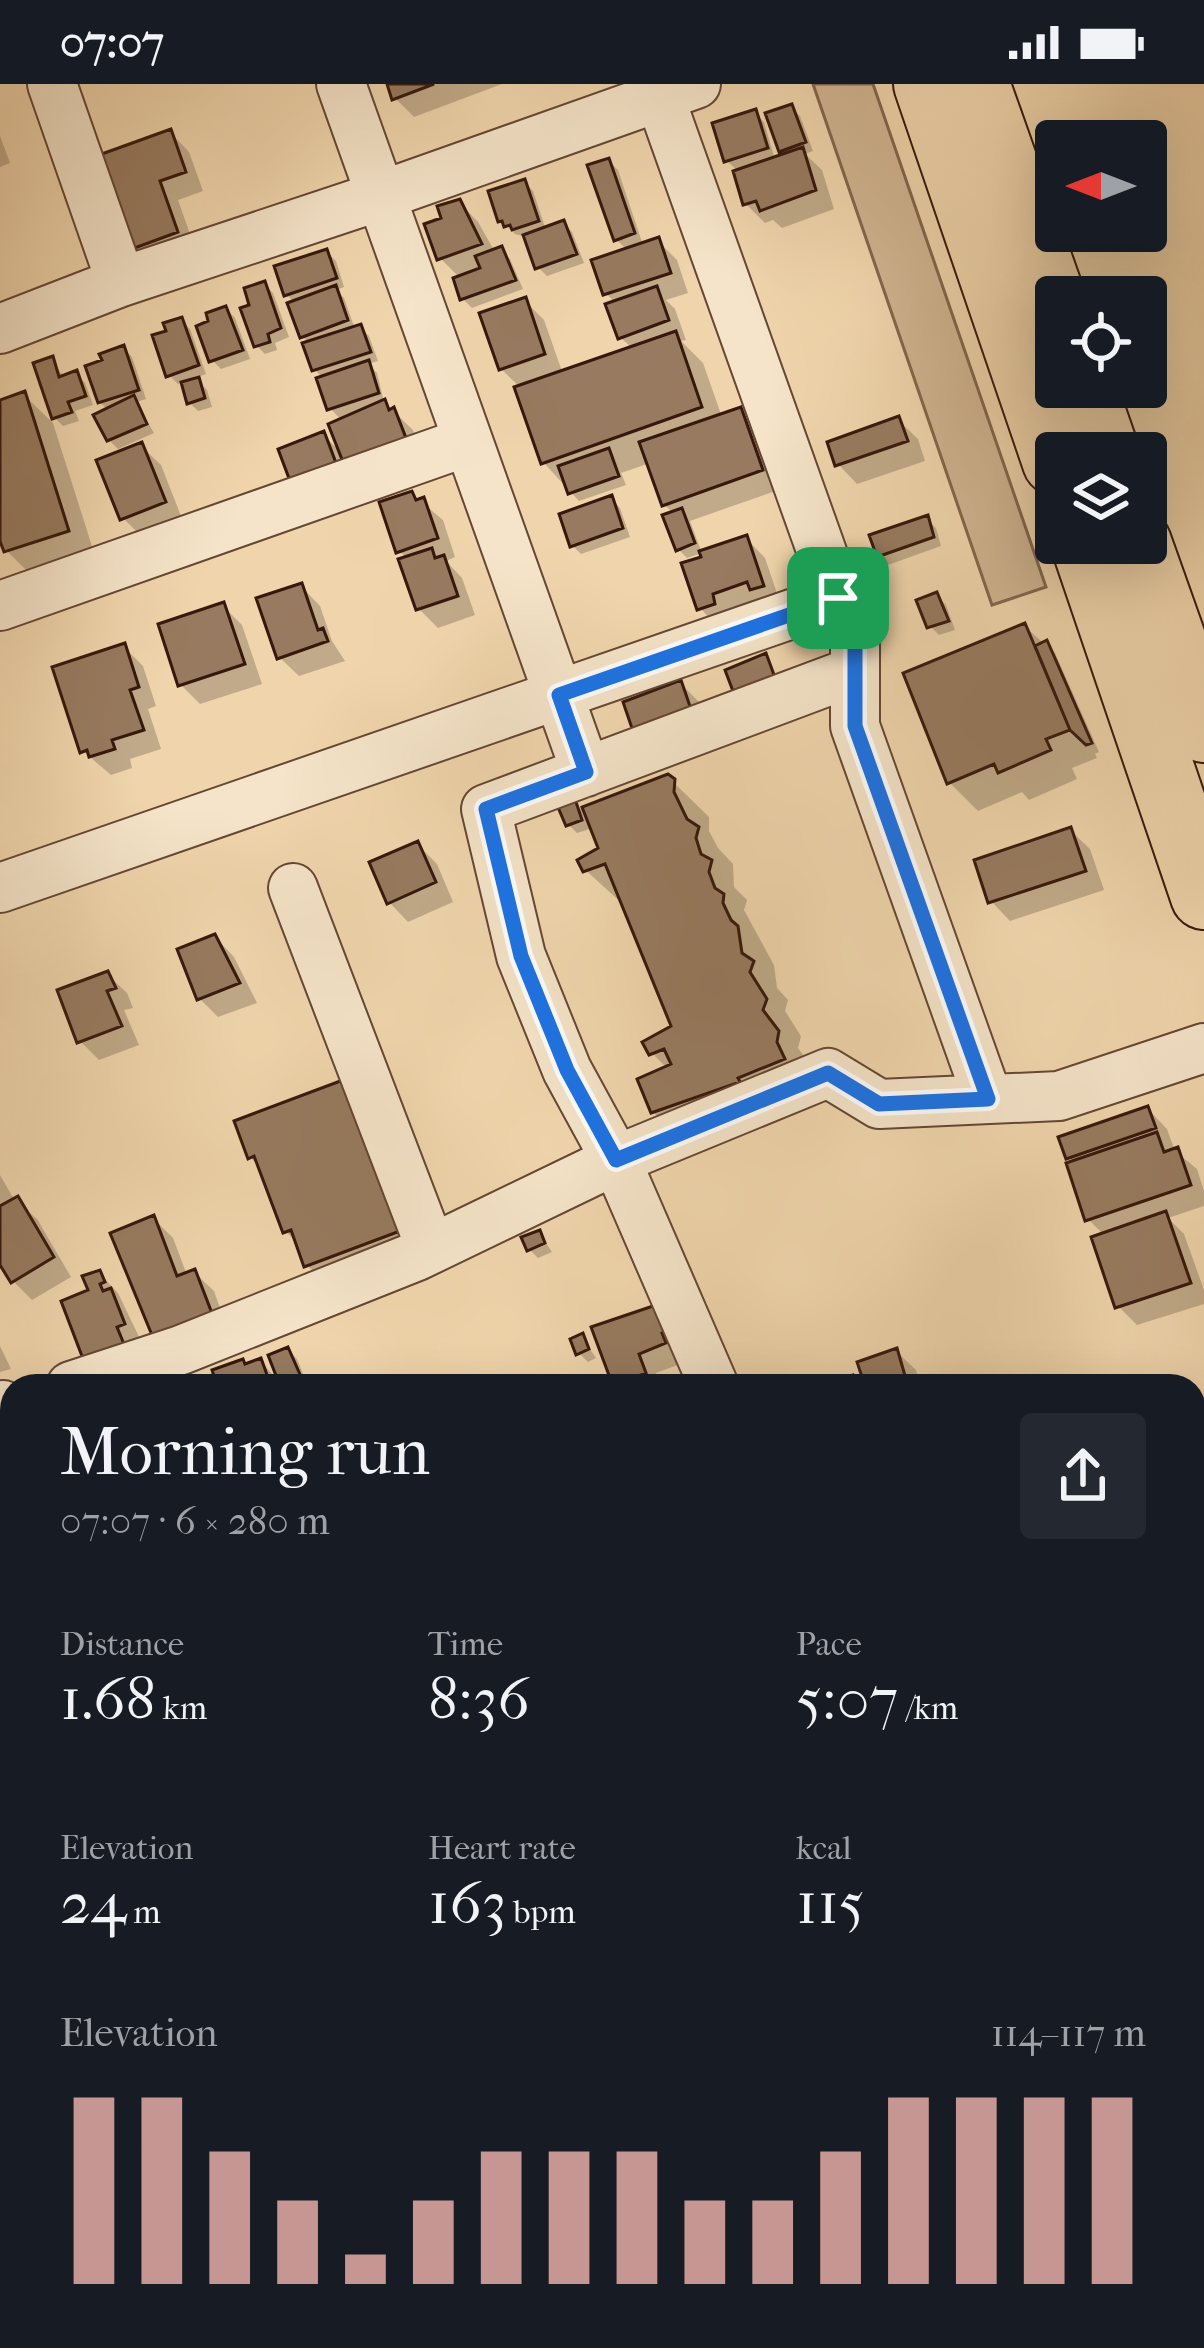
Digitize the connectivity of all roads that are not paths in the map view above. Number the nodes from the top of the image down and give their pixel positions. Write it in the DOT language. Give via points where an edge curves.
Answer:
graph roads {
  1 [pos="52,84"];
  2 [pos="341,84"];
  3 [pos="927,84"];
  4 [pos="976,84"];
  5 [pos="670,88"];
  6 [pos="380,196"];
  7 [pos="1044,276"];
  8 [pos="121,282"];
  9 [pos="0,329"];
  10 [pos="1046,432"];
  11 [pos="466,442"];
  12 [pos="1091,564"];
  13 [pos="1145,564"];
  14 [pos="838,598"];
  15 [pos="0,606"];
  16 [pos="855,671"];
  17 [pos="559,695"];
  18 [pos="1204,729"];
  19 [pos="586,772"];
  20 [pos="0,888"];
  21 [pos="292,888"];
  22 [pos="1204,896"];
  23 [pos="1204,1048"];
  24 [pos="988,1099"];
  25 [pos="616,1160"];
  26 [pos="431,1249"];
  27 [pos="108,1374"];
  28 [pos="709,1374"];
  1 -- 8 [label="street"];
  2 -- 6 [label="street"];
  3 -- 10 [label="highway"];
  4 -- 7 [label="highway"];
  5 -- 6 [label="street"];
  5 -- 14 [label="street"];
  6 -- 8 [label="street"];
  6 -- 11 [label="street"];
  8 -- 9 [label="street"];
  11 -- 15 [label="street"];
  11 -- 17 [label="street"];
  12 -- 22 [label="highway"];
  13 -- 18 [label="highway"];
  14 -- 16 [label="street"];
  14 -- 17 [label="street"];
  16 -- 19 [label="street"];
  16 -- 24 [label="street" via="855,726"];
  17 -- 19 [label="street"];
  17 -- 20 [label="street"];
  19 -- 25 [label="street" via="486,809 521,956 567,1070"];
  21 -- 26 [label="street"];
  23 -- 24 [label="street" via="1059,1096"];
  24 -- 25 [label="street" via="879,1104 828,1073"];
  25 -- 26 [label="street"];
  25 -- 28 [label="street"];
  26 -- 27 [label="street"];
}
